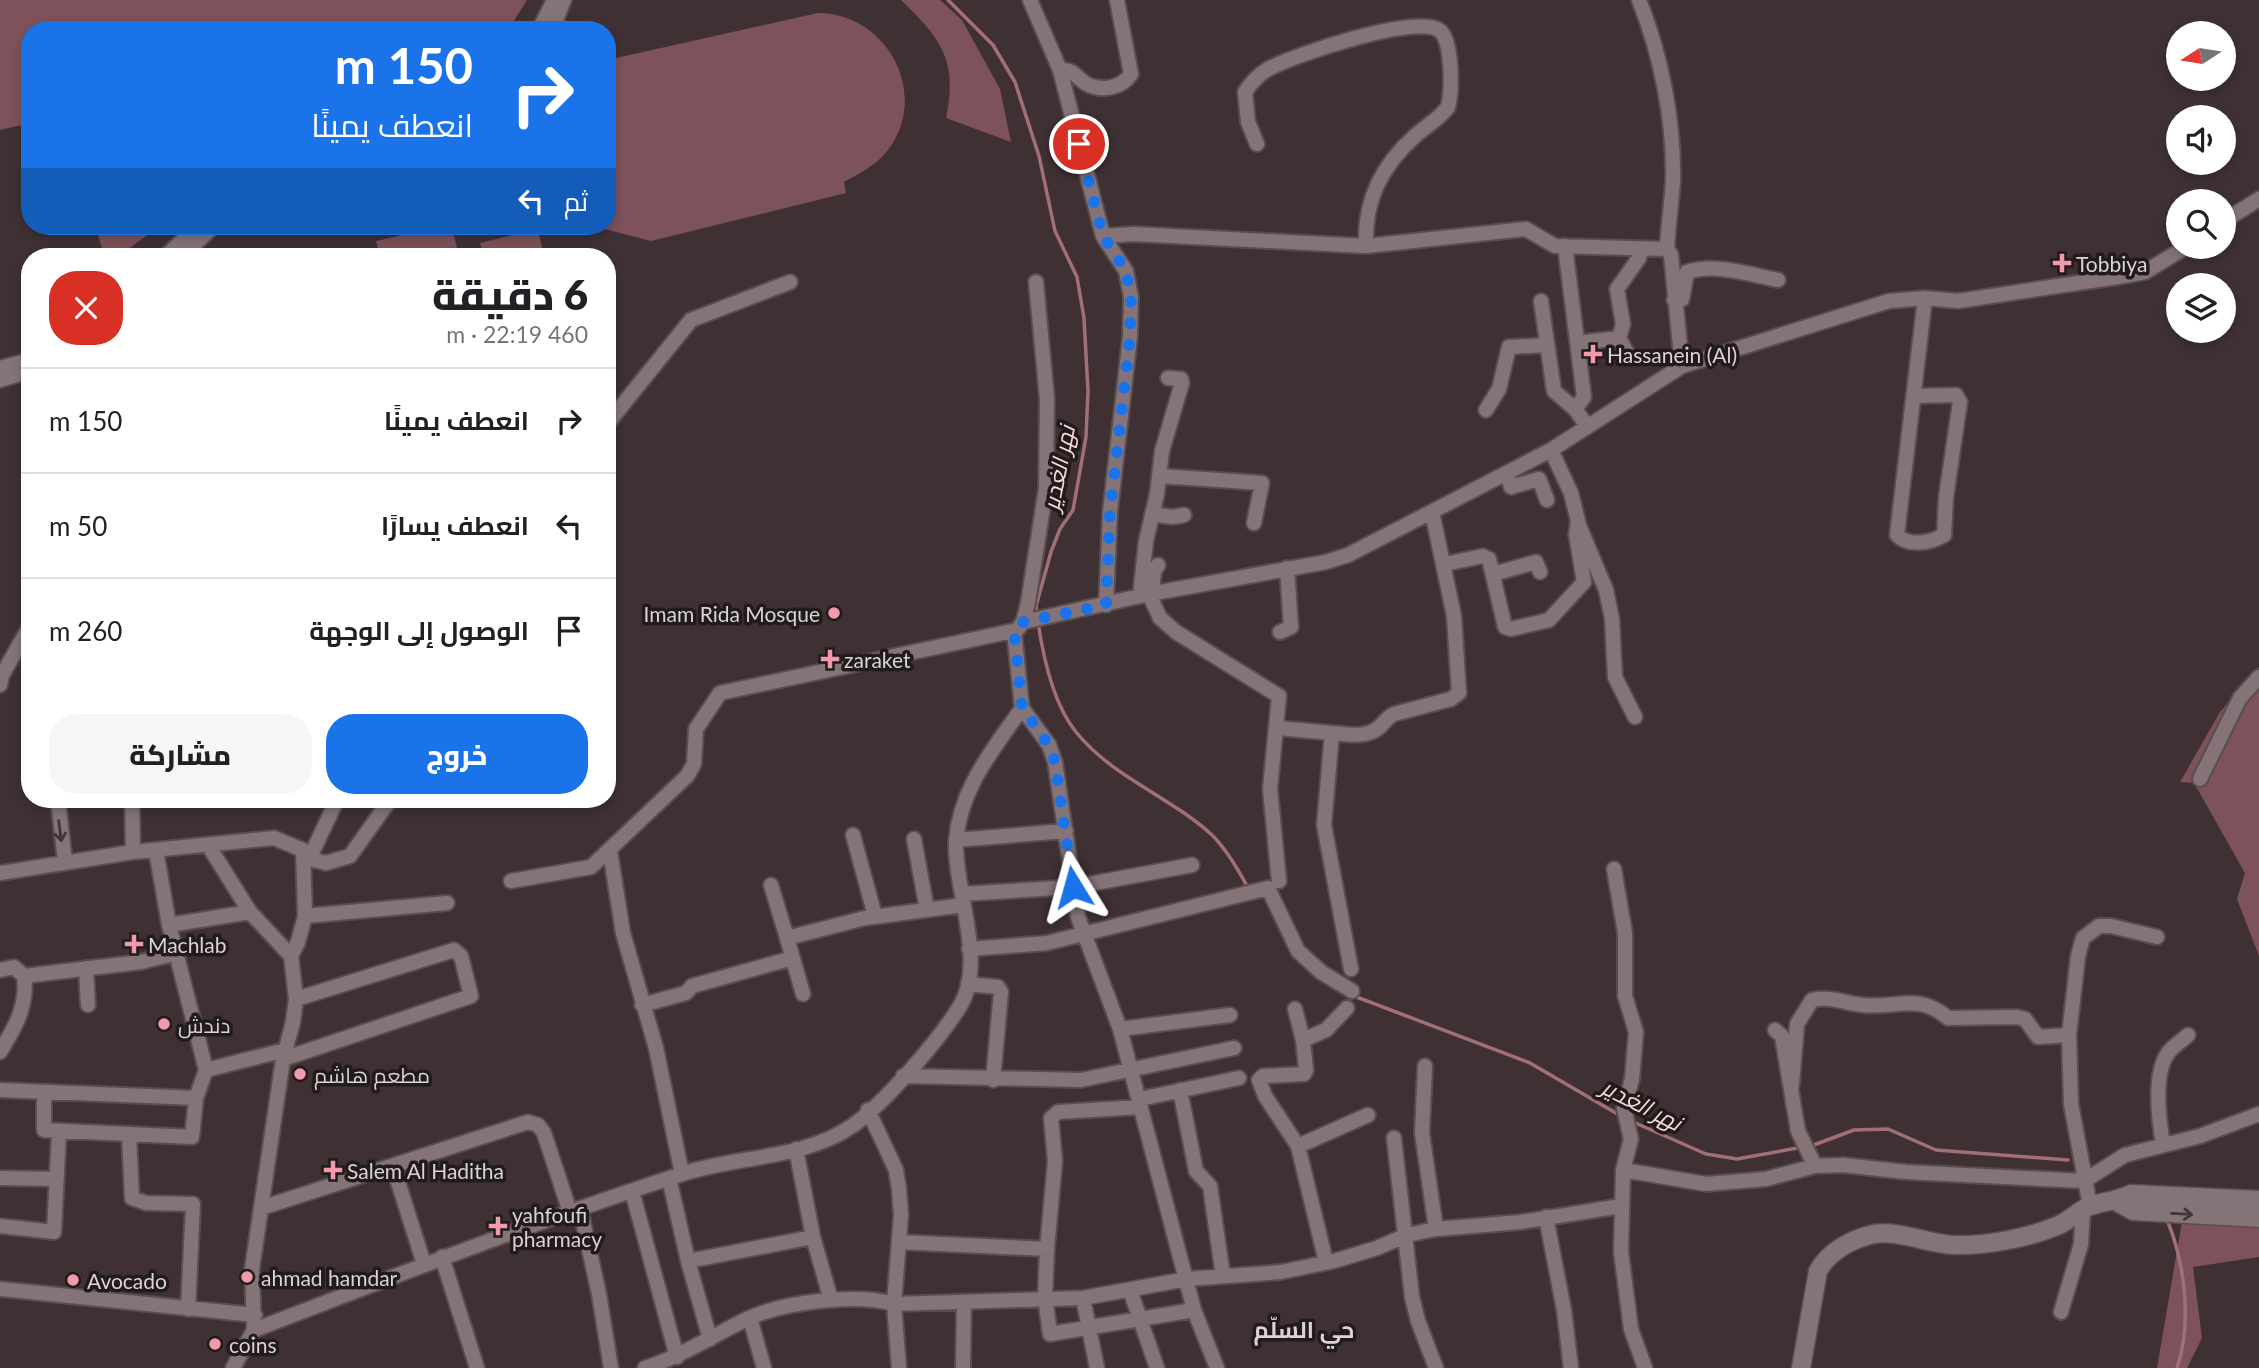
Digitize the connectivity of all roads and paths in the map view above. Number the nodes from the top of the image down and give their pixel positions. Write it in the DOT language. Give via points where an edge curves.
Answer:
graph roads {
  1 [pos="554,0"];
  2 [pos="564,0"];
  3 [pos="1030,0"];
  4 [pos="1117,0"];
  5 [pos="1639,0"];
  6 [pos="544,21"];
  7 [pos="556,21"];
  8 [pos="1060,70"];
  9 [pos="1257,144"];
  10 [pos="2259,199"];
  11 [pos="2236,213"];
  12 [pos="188,235"];
  13 [pos="204,235"];
  14 [pos="1103,236"];
  15 [pos="1366,246"];
  16 [pos="1565,246"];
  17 [pos="174,248"];
  18 [pos="191,248"];
  19 [pos="1667,249"];
  20 [pos="1641,250"];
  21 [pos="2166,259"];
  22 [pos="1778,280"];
  23 [pos="790,282"];
  24 [pos="1036,282"];
  25 [pos="1924,298"];
  26 [pos="1674,300"];
  27 [pos="1541,301"];
  28 [pos="1619,338"];
  29 [pos="1577,343"];
  30 [pos="1548,345"];
  31 [pos="1627,353"];
  32 [pos="21,362"];
  33 [pos="1682,366"];
  34 [pos="0,368"];
  35 [pos="21,374"];
  36 [pos="1168,378"];
  37 [pos="0,380"];
  38 [pos="1915,396"];
  39 [pos="1575,409"];
  40 [pos="1486,410"];
  41 [pos="616,414"];
  42 [pos="1587,426"];
  43 [pos="1551,450"];
  44 [pos="1507,473"];
  45 [pos="1160,476"];
  46 [pos="1547,500"];
  47 [pos="1432,512"];
  48 [pos="1152,514"];
  49 [pos="1184,514"];
  50 [pos="1578,521"];
  51 [pos="1254,523"];
  52 [pos="1445,564"];
  53 [pos="1158,565"];
  54 [pos="1287,568"];
  55 [pos="1540,572"];
  56 [pos="1493,574"];
  57 [pos="1147,594"];
  58 [pos="1106,605"];
  59 [pos="1027,623"];
  60 [pos="1280,632"];
  61 [pos="21,642"];
  62 [pos="2259,677"];
  63 [pos="0,685"];
  64 [pos="1022,708"];
  65 [pos="1635,717"];
  66 [pos="1278,728"];
  67 [pos="1332,733"];
  68 [pos="2200,779"];
  69 [pos="59,808"];
  70 [pos="132,808"];
  71 [pos="333,808"];
  72 [pos="384,808"];
  73 [pos="1066,831"];
  74 [pos="853,835"];
  75 [pos="914,839"];
  76 [pos="957,839"];
  77 [pos="208,845"];
  78 [pos="156,850"];
  79 [pos="610,851"];
  80 [pos="133,852"];
  81 [pos="307,854"];
  82 [pos="65,862"];
  83 [pos="1192,865"];
  84 [pos="1614,869"];
  85 [pos="0,873"];
  86 [pos="511,881"];
  87 [pos="1279,881"];
  88 [pos="771,886"];
  89 [pos="1073,887"];
  90 [pos="962,900"];
  91 [pos="447,903"];
  92 [pos="927,910"];
  93 [pos="250,912"];
  94 [pos="305,916"];
  95 [pos="875,916"];
  96 [pos="169,925"];
  97 [pos="1083,934"];
  98 [pos="2157,937"];
  99 [pos="787,938"];
  100 [pos="969,949"];
  101 [pos="177,953"];
  102 [pos="291,956"];
  103 [pos="793,958"];
  104 [pos="86,968"];
  105 [pos="1351,969"];
  106 [pos="0,970"];
  107 [pos="24,976"];
  108 [pos="968,985"];
  109 [pos="1352,991"];
  110 [pos="803,994"];
  111 [pos="296,999"];
  112 [pos="88,1005"];
  113 [pos="642,1005"];
  114 [pos="1347,1008"];
  115 [pos="1294,1009"];
  116 [pos="1230,1015"];
  117 [pos="1120,1029"];
  118 [pos="1775,1030"];
  119 [pos="2069,1035"];
  120 [pos="2188,1035"];
  121 [pos="1303,1040"];
  122 [pos="1234,1048"];
  123 [pos="0,1052"];
  124 [pos="284,1054"];
  125 [pos="1425,1066"];
  126 [pos="206,1070"];
  127 [pos="1132,1071"];
  128 [pos="903,1076"];
  129 [pos="1239,1078"];
  130 [pos="993,1080"];
  131 [pos="1792,1084"];
  132 [pos="0,1090"];
  133 [pos="1180,1090"];
  134 [pos="44,1093"];
  135 [pos="196,1098"];
  136 [pos="1141,1103"];
  137 [pos="869,1110"];
  138 [pos="2259,1114"];
  139 [pos="1368,1115"];
  140 [pos="59,1132"];
  141 [pos="129,1135"];
  142 [pos="1394,1138"];
  143 [pos="2163,1145"];
  144 [pos="1298,1146"];
  145 [pos="796,1149"];
  146 [pos="1809,1155"];
  147 [pos="393,1166"];
  148 [pos="1623,1170"];
  149 [pos="676,1176"];
  150 [pos="0,1178"];
  151 [pos="57,1179"];
  152 [pos="2084,1181"];
  153 [pos="632,1191"];
  154 [pos="2259,1200"];
  155 [pos="2117,1202"];
  156 [pos="1622,1206"];
  157 [pos="2087,1207"];
  158 [pos="261,1208"];
  159 [pos="575,1210"];
  160 [pos="1546,1217"];
  161 [pos="2259,1218"];
  162 [pos="0,1226"];
  163 [pos="1436,1228"];
  164 [pos="1407,1234"];
  165 [pos="813,1237"];
  166 [pos="899,1242"];
  167 [pos="1046,1249"];
  168 [pos="442,1257"];
  169 [pos="688,1262"];
  170 [pos="1326,1262"];
  171 [pos="424,1264"];
  172 [pos="1223,1276"];
  173 [pos="1187,1279"];
  174 [pos="0,1289"];
  175 [pos="1130,1290"];
  176 [pos="1045,1297"];
  177 [pos="1083,1298"];
  178 [pos="831,1300"];
  179 [pos="894,1304"];
  180 [pos="964,1304"];
  181 [pos="188,1309"];
  182 [pos="1194,1310"];
  183 [pos="2061,1312"];
  184 [pos="750,1318"];
  185 [pos="1139,1318"];
  186 [pos="255,1323"];
  187 [pos="1088,1328"];
  188 [pos="710,1339"];
  189 [pos="677,1357"];
  190 [pos="233,1368"];
  191 [pos="477,1368"];
  192 [pos="611,1368"];
  193 [pos="645,1368"];
  194 [pos="764,1368"];
  195 [pos="899,1368"];
  196 [pos="962,1368"];
  197 [pos="1097,1368"];
  198 [pos="1157,1368"];
  199 [pos="1215,1368"];
  200 [pos="1436,1368"];
  201 [pos="1571,1368"];
  202 [pos="1645,1368"];
  203 [pos="1801,1368"];
  1 -- 6 [label="street"];
  2 -- 7 [label="street"];
  3 -- 8 [label="street"];
  4 -- 8 [label="street" via="1131,75 1125,83 1117,88 1087,84 1072,71"];
  5 -- 19 [label="street" via="1655,47 1671,129 1673,181"];
  8 -- 14 [label="street"];
  9 -- 15 [label="street" via="1248,122 1245,92 1265,71 1384,30 1430,26 1439,30 1450,58 1448,107 1401,149 1379,181 1365,216"];
  10 -- 11 [label="street"];
  12 -- 17 [label="street"];
  13 -- 18 [label="street"];
  14 -- 15 [label="street" via="1120,233"];
  14 -- 58 [label="street" via="1126,271 1131,297"];
  15 -- 16 [label="street" via="1513,229 1526,229 1555,246"];
  16 -- 20 [label="street"];
  16 -- 29 [label="street"];
  19 -- 20 [label="street"];
  19 -- 26 [label="street"];
  20 -- 28 [label="street" via="1617,289 1623,324"];
  21 -- 25 [label="street" via="2144,272 2118,277 1958,301"];
  22 -- 26 [label="street" via="1727,270 1696,270 1687,272 1682,299"];
  23 -- 41 [label="street" via="691,320"];
  24 -- 59 [label="street" via="1047,399 1046,488"];
  25 -- 33 [label="street" via="1879,303"];
  25 -- 38 [label="street"];
  26 -- 33 [label="street"];
  27 -- 30 [label="street"];
  28 -- 29 [label="street"];
  28 -- 31 [label="street"];
  29 -- 39 [label="street" via="1584,397"];
  30 -- 39 [label="street" via="1554,391"];
  30 -- 40 [label="street" via="1509,347 1499,389"];
  32 -- 34 [label="street"];
  33 -- 42 [label="street"];
  35 -- 37 [label="street"];
  36 -- 45 [label="street" via="1182,383 1162,450"];
  38 -- 38 [label="street" via="1956,395 1960,402 1944,535 1929,542 1903,540 1897,535"];
  39 -- 42 [label="street"];
  42 -- 43 [label="street"];
  43 -- 44 [label="street"];
  43 -- 50 [label="street"];
  44 -- 46 [label="street" via="1511,487 1539,479"];
  44 -- 47 [label="street"];
  45 -- 48 [label="street"];
  45 -- 51 [label="street" via="1262,483"];
  47 -- 52 [label="street"];
  47 -- 54 [label="street" via="1349,555"];
  48 -- 49 [label="street"];
  48 -- 57 [label="street"];
  50 -- 56 [label="street" via="1584,582 1549,620 1505,627"];
  50 -- 65 [label="street" via="1606,590 1615,677"];
  52 -- 56 [label="street" via="1483,556 1489,559"];
  52 -- 67 [label="street" via="1459,693 1394,714 1362,735"];
  53 -- 57 [label="street"];
  54 -- 57 [label="street"];
  54 -- 60 [label="street" via="1291,627"];
  55 -- 56 [label="street" via="1536,562"];
  57 -- 58 [label="street"];
  57 -- 66 [label="street" via="1160,618 1176,632 1279,696"];
  58 -- 59 [label="street"];
  59 -- 64 [label="street"];
  59 -- 79 [label="street" via="720,694 696,729 695,764 687,776"];
  61 -- 63 [label="street"];
  62 -- 68 [label="street" via="2240,698"];
  64 -- 73 [label="street" via="1049,745"];
  64 -- 76 [label="street" via="980,767 964,799"];
  66 -- 67 [label="street"];
  66 -- 87 [label="street" via="1270,789"];
  67 -- 105 [label="street" via="1324,825"];
  69 -- 82 [label="street, one-way"];
  70 -- 80 [label="street"];
  71 -- 81 [label="street"];
  72 -- 81 [label="street" via="350,856 326,863"];
  73 -- 76 [label="street"];
  73 -- 89 [label="street"];
  74 -- 95 [label="street"];
  75 -- 92 [label="street"];
  76 -- 90 [label="street"];
  77 -- 78 [label="street"];
  77 -- 81 [label="street" via="274,838"];
  77 -- 93 [label="street"];
  78 -- 80 [label="street"];
  78 -- 96 [label="street"];
  79 -- 86 [label="street" via="591,867"];
  79 -- 113 [label="street" via="623,933"];
  80 -- 82 [label="street"];
  81 -- 94 [label="street"];
  82 -- 85 [label="street"];
  83 -- 89 [label="street"];
  84 -- 148 [label="street" via="1625,933 1625,996 1636,1032 1624,1114 1631,1139"];
  88 -- 99 [label="street"];
  89 -- 90 [label="street"];
  89 -- 97 [label="street"];
  90 -- 92 [label="street"];
  90 -- 100 [label="street"];
  91 -- 94 [label="street"];
  92 -- 95 [label="street"];
  93 -- 96 [label="street"];
  93 -- 102 [label="street"];
  94 -- 102 [label="street"];
  95 -- 99 [label="street"];
  96 -- 101 [label="street"];
  97 -- 100 [label="street" via="1047,943"];
  97 -- 109 [label="street" via="1268,888 1298,951"];
  97 -- 117 [label="street"];
  98 -- 119 [label="street" via="2099,926 2083,938"];
  99 -- 103 [label="street"];
  100 -- 108 [label="street"];
  101 -- 104 [label="street"];
  101 -- 126 [label="street"];
  102 -- 111 [label="street"];
  103 -- 110 [label="street"];
  103 -- 113 [label="street"];
  104 -- 107 [label="street"];
  104 -- 112 [label="street"];
  106 -- 107 [label="street" via="14,967"];
  107 -- 123 [label="street" via="24,1007"];
  108 -- 128 [label="street" via="952,1018"];
  108 -- 130 [label="street" via="998,987 1001,992"];
  111 -- 124 [label="street"];
  111 -- 124 [label="street" via="454,950 461,956 471,996"];
  113 -- 149 [label="street" via="656,1048"];
  114 -- 121 [label="street" via="1326,1030"];
  115 -- 121 [label="street"];
  116 -- 117 [label="street"];
  117 -- 127 [label="street"];
  118 -- 131 [label="street" via="1782,1036"];
  119 -- 131 [label="street" via="2038,1037 2025,1019 2017,1017 1948,1018 1921,1003 1863,1006 1826,997 1812,1000 1797,1024"];
  119 -- 152 [label="street" via="2071,1104"];
  120 -- 143 [label="street" via="2164,1060 2157,1109"];
  121 -- 144 [label="street" via="1304,1074 1259,1080"];
  122 -- 127 [label="street"];
  124 -- 126 [label="street"];
  124 -- 158 [label="street"];
  125 -- 163 [label="street" via="1422,1133"];
  126 -- 135 [label="street"];
  127 -- 130 [label="street" via="1081,1080"];
  127 -- 136 [label="street"];
  128 -- 130 [label="street"];
  128 -- 137 [label="street"];
  129 -- 133 [label="street"];
  131 -- 146 [label="street"];
  132 -- 134 [label="street"];
  133 -- 136 [label="street"];
  133 -- 172 [label="street" via="1196,1171 1210,1186"];
  134 -- 135 [label="street"];
  134 -- 140 [label="street" via="44,1130"];
  135 -- 141 [label="street" via="192,1137"];
  136 -- 167 [label="street" via="1052,1115 1055,1161"];
  136 -- 173 [label="street"];
  137 -- 145 [label="street" via="852,1126"];
  137 -- 166 [label="street" via="895,1170"];
  138 -- 143 [label="street"];
  139 -- 144 [label="street"];
  140 -- 141 [label="street"];
  140 -- 151 [label="street"];
  141 -- 181 [label="street" via="132,1198 146,1203 193,1204"];
  142 -- 164 [label="street"];
  143 -- 152 [label="street" via="2125,1155"];
  144 -- 170 [label="street"];
  145 -- 149 [label="street"];
  145 -- 165 [label="street"];
  146 -- 148 [label="street" via="1766,1178 1706,1184"];
  146 -- 152 [label="street"];
  147 -- 158 [label="street"];
  147 -- 159 [label="street" via="528,1122 544,1133"];
  147 -- 171 [label="street"];
  148 -- 156 [label="street"];
  149 -- 153 [label="street"];
  149 -- 169 [label="street"];
  150 -- 151 [label="street"];
  151 -- 162 [label="street" via="54,1232"];
  152 -- 157 [label="street"];
  153 -- 159 [label="street"];
  153 -- 189 [label="street"];
  154 -- 155 [label="street" via="2131,1194"];
  155 -- 157 [label="street"];
  155 -- 161 [label="street, one-way" via="2133,1211"];
  156 -- 160 [label="street"];
  156 -- 202 [label="street" via="1620,1252 1631,1329"];
  157 -- 183 [label="street"];
  157 -- 203 [label="street" via="2055,1227 2002,1240 1957,1245 1879,1234 1835,1251 1824,1260 1812,1288"];
  158 -- 186 [label="street" via="252,1269"];
  159 -- 168 [label="street"];
  159 -- 192 [label="street" via="599,1294"];
  160 -- 163 [label="street"];
  160 -- 201 [label="street"];
  163 -- 164 [label="street"];
  164 -- 170 [label="street"];
  164 -- 200 [label="street" via="1412,1297"];
  165 -- 169 [label="street"];
  165 -- 178 [label="street"];
  166 -- 167 [label="street"];
  166 -- 179 [label="street"];
  167 -- 176 [label="street"];
  168 -- 171 [label="street"];
  168 -- 191 [label="street"];
  169 -- 188 [label="street"];
  170 -- 172 [label="street" via="1281,1272"];
  171 -- 186 [label="street"];
  172 -- 173 [label="street"];
  173 -- 175 [label="street"];
  173 -- 182 [label="street"];
  174 -- 181 [label="street"];
  175 -- 177 [label="street"];
  175 -- 185 [label="street"];
  176 -- 177 [label="street"];
  176 -- 180 [label="street"];
  176 -- 187 [label="street" via="1050,1334"];
  177 -- 187 [label="street"];
  178 -- 179 [label="street" via="872,1298"];
  178 -- 184 [label="street"];
  179 -- 180 [label="street"];
  179 -- 195 [label="street"];
  180 -- 196 [label="street"];
  181 -- 186 [label="street"];
  182 -- 185 [label="street"];
  182 -- 199 [label="street"];
  184 -- 188 [label="street"];
  184 -- 194 [label="street"];
  185 -- 187 [label="street"];
  185 -- 198 [label="street"];
  186 -- 190 [label="street"];
  187 -- 197 [label="street"];
  188 -- 189 [label="street"];
  189 -- 193 [label="street"];
}
